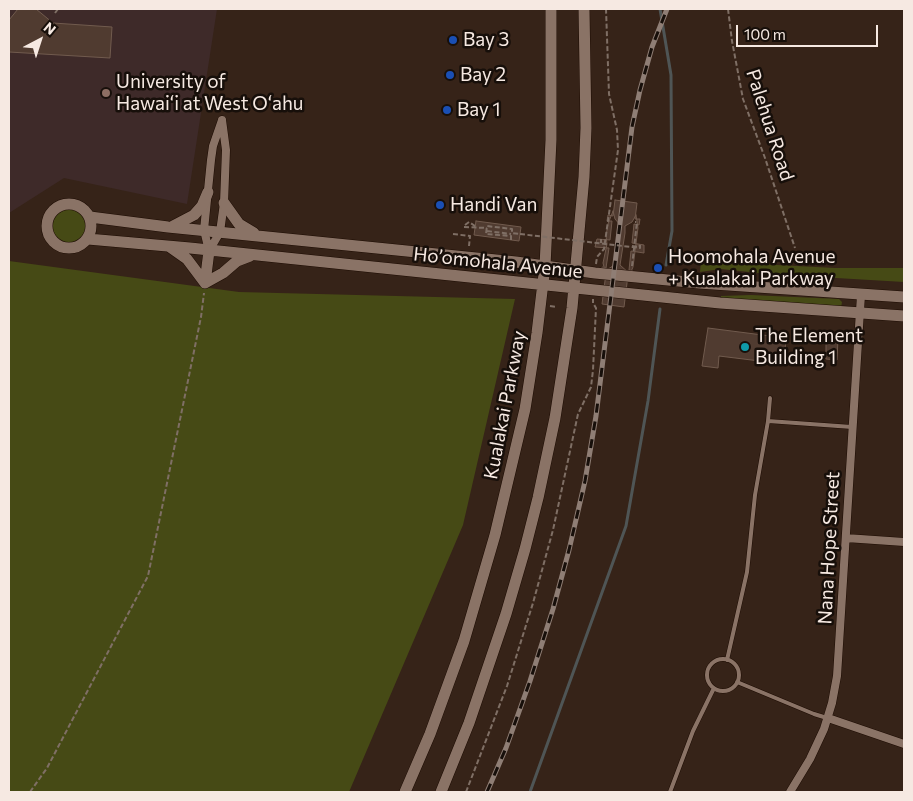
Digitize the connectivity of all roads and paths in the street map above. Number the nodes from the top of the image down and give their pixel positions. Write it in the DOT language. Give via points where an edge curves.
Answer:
graph roads {
  1 [pos="58,9"];
  2 [pos="551,9"];
  3 [pos="584,9"];
  4 [pos="606,9"];
  5 [pos="728,9"];
  6 [pos="55,13"];
  7 [pos="208,192"];
  8 [pos="224,203"];
  9 [pos="90,217"];
  10 [pos="612,218"];
  11 [pos="635,222"];
  12 [pos="475,226"];
  13 [pos="168,227"];
  14 [pos="204,230"];
  15 [pos="487,230"];
  16 [pos="220,232"];
  17 [pos="511,233"];
  18 [pos="453,234"];
  19 [pos="263,236"];
  20 [pos="88,239"];
  21 [pos="608,243"];
  22 [pos="168,246"];
  23 [pos="469,246"];
  24 [pos="632,246"];
  25 [pos="635,247"];
  26 [pos="794,248"];
  27 [pos="209,250"];
  28 [pos="255,255"];
  29 [pos="597,257"];
  30 [pos="545,266"];
  31 [pos="575,270"];
  32 [pos="631,273"];
  33 [pos="205,283"];
  34 [pos="544,284"];
  35 [pos="573,288"];
  36 [pos="861,295"];
  37 [pos="904,297"];
  38 [pos="593,303"];
  39 [pos="550,306"];
  40 [pos="558,306"];
  41 [pos="860,314"];
  42 [pos="904,316"];
  43 [pos="770,398"];
  44 [pos="768,421"];
  45 [pos="852,427"];
  46 [pos="846,538"];
  47 [pos="904,542"];
  48 [pos="727,660"];
  49 [pos="737,682"];
  50 [pos="714,688"];
  51 [pos="828,718"];
  52 [pos="904,744"];
  53 [pos="30,792"];
  54 [pos="405,792"];
  55 [pos="441,792"];
  56 [pos="466,792"];
  57 [pos="670,792"];
  58 [pos="790,792"];
  1 -- 6 [label="path"];
  2 -- 30 [label="main road, Kualakai Parkway" via="551,140"];
  3 -- 31 [label="main road" via="586,138"];
  4 -- 29 [label="path" via="608,94 618,130 618,150 604,249"];
  5 -- 26 [label="path, Palehua Road" via="743,99"];
  7 -- 8 [label="street" via="213,146 222,120 226,150"];
  7 -- 13 [label="main road" via="194,215"];
  7 -- 14 [label="street"];
  8 -- 16 [label="street"];
  8 -- 19 [label="main road" via="239,224"];
  9 -- 13 [label="main road, Ho’omohala Avenue"];
  9 -- 20 [label="main road" via="92,224"];
  9 -- 20 [label="main road, Ho’omohala Avenue" via="80,206 65,204 53,211 47,224 51,238 62,247 76,247"];
  10 -- 21 [label="path"];
  11 -- 25 [label="path"];
  12 -- 12 [label="path" via="469,222 464,227"];
  12 -- 15 [label="path"];
  13 -- 14 [label="main road, Ho’omohala Avenue"];
  14 -- 16 [label="main road, Ho’omohala Avenue"];
  14 -- 27 [label="street"];
  15 -- 17 [label="path"];
  15 -- 17 [label="path" via="487,226 512,228"];
  15 -- 17 [label="path" via="486,234 511,236 511,240"];
  16 -- 19 [label="main road, Ho’omohala Avenue"];
  16 -- 27 [label="street"];
  17 -- 21 [label="path, bridge"];
  18 -- 23 [label="path" via="470,236"];
  19 -- 30 [label="main road, Ho’omohala Avenue"];
  20 -- 22 [label="main road, Ho’omohala Avenue"];
  21 -- 25 [label="path, bridge"];
  22 -- 27 [label="main road, Ho’omohala Avenue"];
  22 -- 33 [label="main road" via="187,259"];
  24 -- 25 [label="path, bridge" via="640,245 640,248"];
  25 -- 32 [label="path"];
  27 -- 28 [label="main road, Ho’omohala Avenue"];
  27 -- 33 [label="main road"];
  28 -- 33 [label="main road" via="237,261"];
  28 -- 34 [label="main road, Ho’omohala Avenue"];
  30 -- 31 [label="main road, Ho’omohala Avenue"];
  30 -- 34 [label="main road, Kualakai Parkway"];
  31 -- 35 [label="main road"];
  31 -- 36 [label="main road, Ho’omohala Avenue"];
  33 -- 53 [label="path" via="201,317 148,576 48,768"];
  34 -- 35 [label="main road, Ho’omohala Avenue"];
  34 -- 54 [label="main road, Kualakai Parkway" via="520,430 488,560 464,641"];
  35 -- 41 [label="main road, Ho’omohala Avenue"];
  35 -- 55 [label="main road" via="554,418 526,549 489,669"];
  36 -- 37 [label="main road, Ho’omohala Avenue"];
  36 -- 41 [label="street, Nana Hope Street"];
  38 -- 56 [label="path" via="596,308 591,387 578,414 553,530 531,611 507,686"];
  39 -- 40 [label="path"];
  41 -- 42 [label="main road, Ho’omohala Avenue"];
  41 -- 45 [label="street, Nana Hope Street"];
  43 -- 44 [label="lane"];
  44 -- 45 [label="lane"];
  44 -- 48 [label="lane" via="755,495 747,572"];
  45 -- 46 [label="street, Nana Hope Street"];
  46 -- 47 [label="street"];
  46 -- 51 [label="street, Nana Hope Street" via="837,676"];
  48 -- 49 [label="lane" via="736,666"];
  48 -- 50 [label="lane" via="716,660 709,666 708,680"];
  49 -- 50 [label="lane" via="729,689"];
  49 -- 51 [label="lane"];
  50 -- 57 [label="lane"];
  51 -- 52 [label="street"];
  51 -- 58 [label="street, Nana Hope Street" via="810,759"];
}
